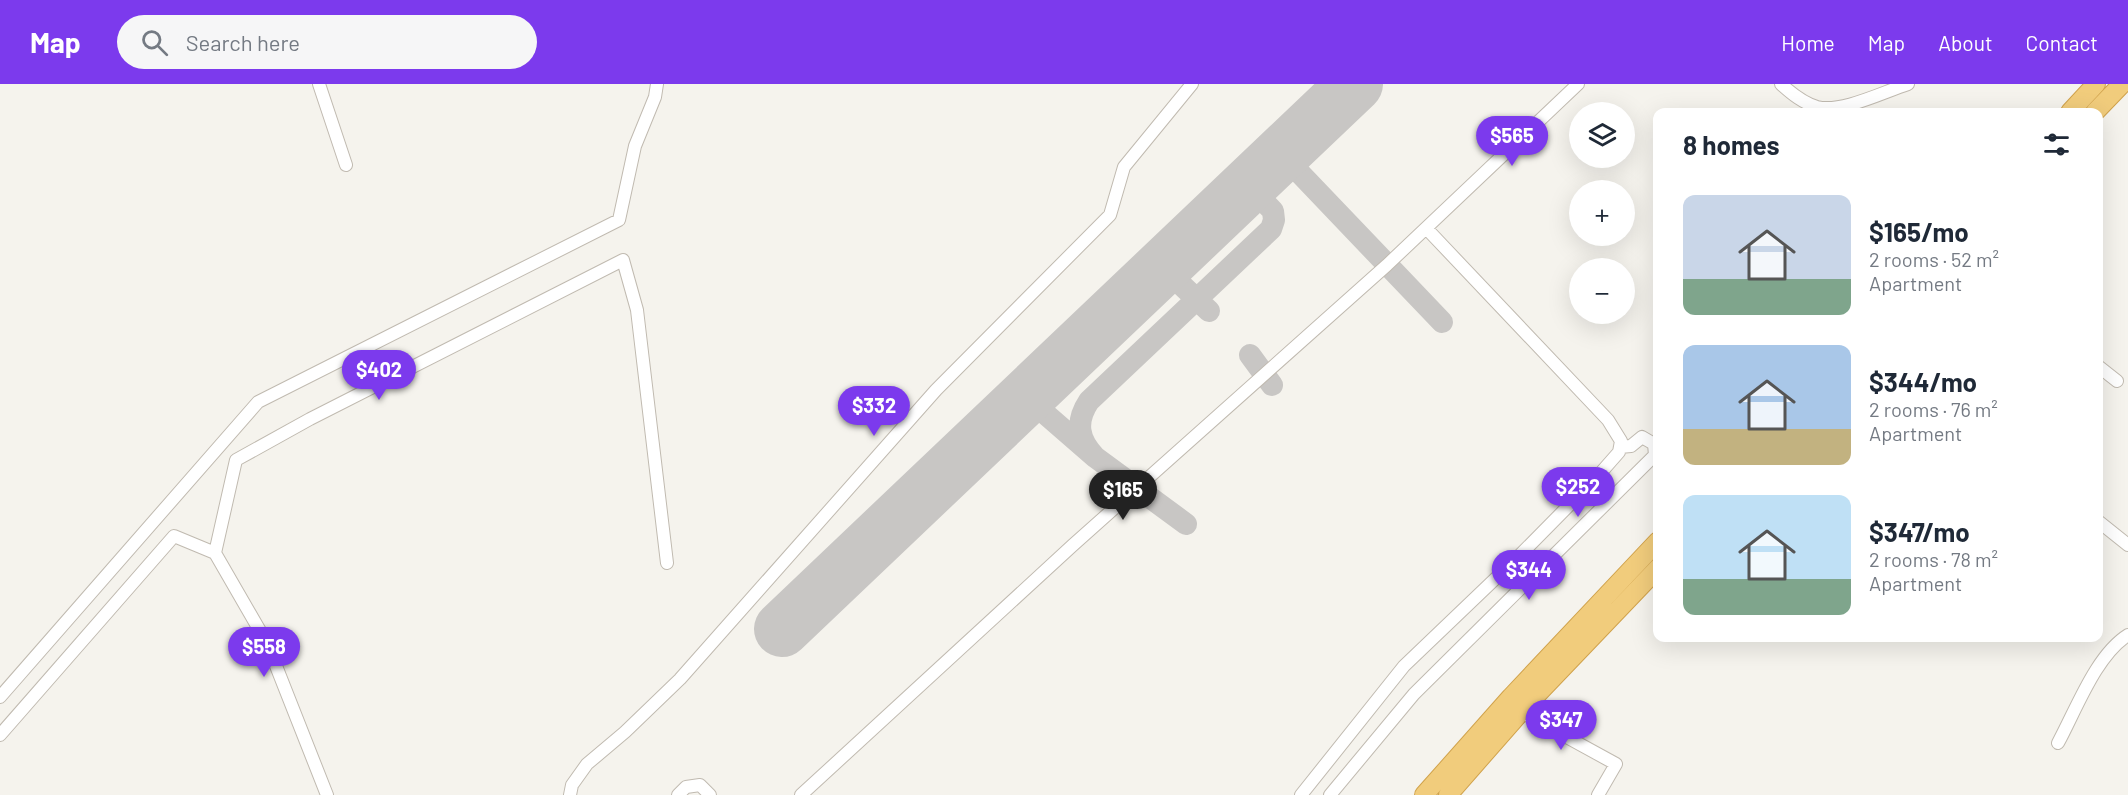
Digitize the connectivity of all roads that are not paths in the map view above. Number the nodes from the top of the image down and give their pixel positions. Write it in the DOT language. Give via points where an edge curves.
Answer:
graph roads {
  1 [pos="319,84"];
  2 [pos="657,84"];
  3 [pos="1192,84"];
  4 [pos="1578,84"];
  5 [pos="1781,84"];
  6 [pos="1908,84"];
  7 [pos="2096,84"];
  8 [pos="2122,84"];
  9 [pos="2074,108"];
  10 [pos="2099,108"];
  11 [pos="345,165"];
  12 [pos="1426,228"];
  13 [pos="2103,370"];
  14 [pos="2117,381"];
  15 [pos="1653,443"];
  16 [pos="1620,447"];
  17 [pos="1653,457"];
  18 [pos="2103,525"];
  19 [pos="2128,545"];
  20 [pos="1653,546"];
  21 [pos="215,553"];
  22 [pos="668,563"];
  23 [pos="1653,573"];
  24 [pos="2128,635"];
  25 [pos="0,698"];
  26 [pos="1521,712"];
  27 [pos="0,735"];
  28 [pos="2058,743"];
  29 [pos="327,795"];
  30 [pos="570,795"];
  31 [pos="678,795"];
  32 [pos="710,795"];
  33 [pos="801,795"];
  34 [pos="1301,795"];
  35 [pos="1330,795"];
  36 [pos="1424,795"];
  37 [pos="1448,795"];
  38 [pos="1598,795"];
  1 -- 11 [label="street"];
  2 -- 25 [label="street" via="656,98 635,146 619,220 258,402"];
  3 -- 30 [label="street" via="1124,167 1110,215 936,390 680,678 587,764 572,785"];
  4 -- 12 [label="street"];
  5 -- 6 [label="street" via="1795,97 1817,107 1837,108"];
  7 -- 9 [label="highway"];
  8 -- 10 [label="highway"];
  12 -- 16 [label="street" via="1608,420 1621,441"];
  12 -- 33 [label="street"];
  13 -- 14 [label="street"];
  15 -- 16 [label="street" via="1642,437 1631,446"];
  16 -- 34 [label="street" via="1582,493 1518,558 1404,666"];
  17 -- 35 [label="street" via="1414,694"];
  18 -- 19 [label="street"];
  20 -- 36 [label="highway"];
  21 -- 22 [label="street" via="236,460 622,260 637,310"];
  21 -- 27 [label="street" via="174,536"];
  21 -- 29 [label="street" via="267,644"];
  23 -- 26 [label="highway"];
  24 -- 28 [label="street" via="2118,641 2095,673"];
  26 -- 37 [label="highway"];
  26 -- 38 [label="street" via="1616,764"];
  31 -- 32 [label="street" via="686,787 700,785"];
}
